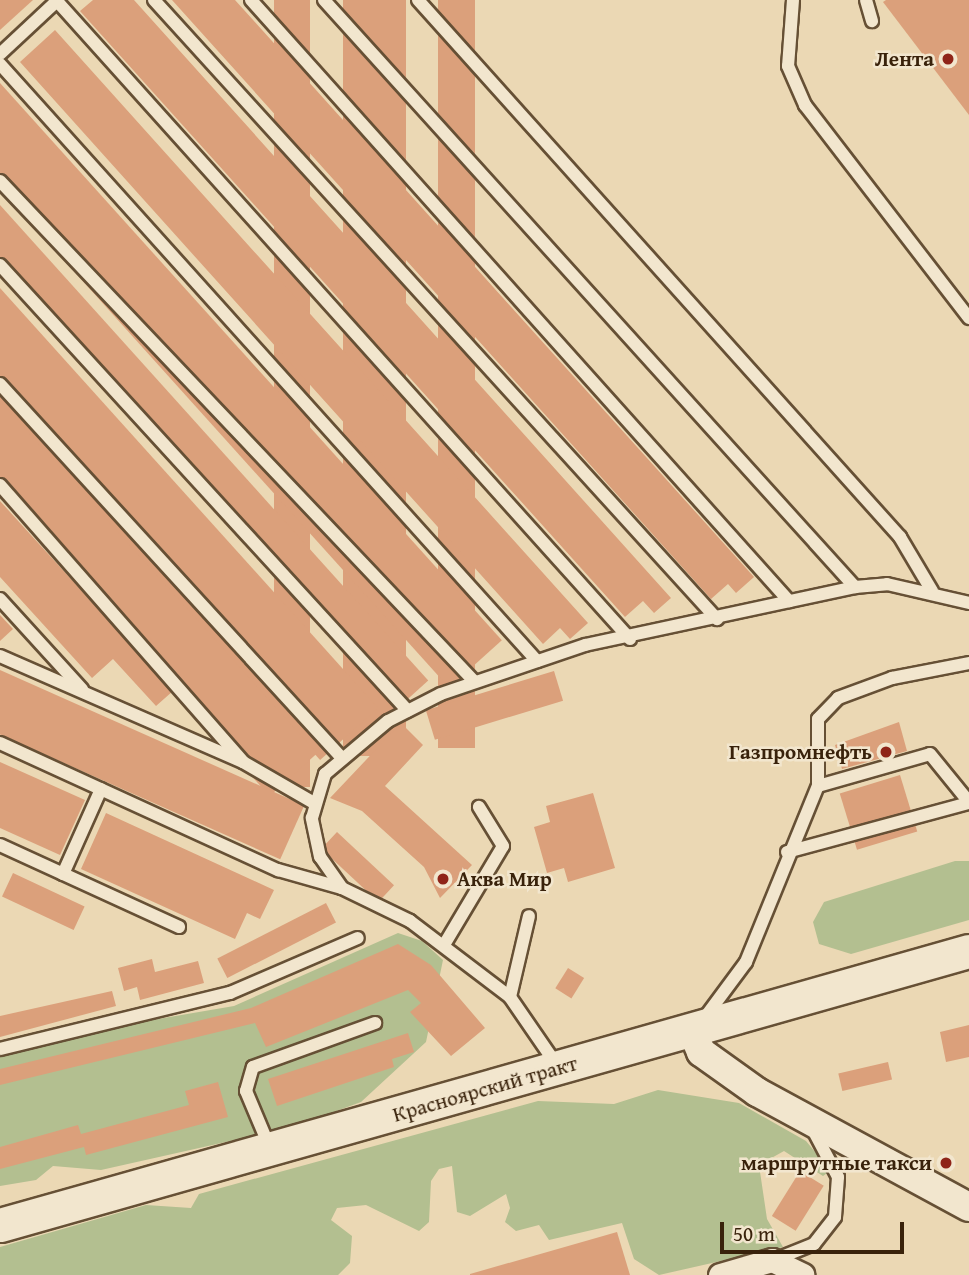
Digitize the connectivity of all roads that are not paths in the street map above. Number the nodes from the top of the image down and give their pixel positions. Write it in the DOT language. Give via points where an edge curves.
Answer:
graph roads {
  1 [pos="57,0"];
  2 [pos="154,0"];
  3 [pos="251,0"];
  4 [pos="324,0"];
  5 [pos="418,0"];
  6 [pos="793,0"];
  7 [pos="866,0"];
  8 [pos="872,21"];
  9 [pos="0,54"];
  10 [pos="0,64"];
  11 [pos="0,181"];
  12 [pos="0,265"];
  13 [pos="969,318"];
  14 [pos="0,384"];
  15 [pos="0,485"];
  16 [pos="855,587"];
  17 [pos="932,591"];
  18 [pos="0,599"];
  19 [pos="789,601"];
  20 [pos="969,603"];
  21 [pos="717,619"];
  22 [pos="630,639"];
  23 [pos="0,656"];
  24 [pos="537,661"];
  25 [pos="969,663"];
  26 [pos="475,682"];
  27 [pos="84,692"];
  28 [pos="408,711"];
  29 [pos="0,743"];
  30 [pos="341,757"];
  31 [pos="243,762"];
  32 [pos="818,786"];
  33 [pos="101,789"];
  34 [pos="969,802"];
  35 [pos="314,803"];
  36 [pos="479,807"];
  37 [pos="0,845"];
  38 [pos="787,852"];
  39 [pos="63,874"];
  40 [pos="342,888"];
  41 [pos="529,916"];
  42 [pos="179,927"];
  43 [pos="358,939"];
  44 [pos="444,945"];
  45 [pos="969,951"];
  46 [pos="510,997"];
  47 [pos="375,1023"];
  48 [pos="693,1032"];
  49 [pos="0,1049"];
  50 [pos="558,1068"];
  51 [pos="811,1125"];
  52 [pos="270,1149"];
  53 [pos="969,1207"];
  54 [pos="0,1224"];
  55 [pos="774,1268"];
  56 [pos="720,1275"];
  57 [pos="803,1275"];
  1 -- 9 [label="lane"];
  1 -- 22 [label="lane"];
  2 -- 21 [label="lane"];
  3 -- 19 [label="lane"];
  4 -- 16 [label="lane"];
  5 -- 17 [label="lane" via="900,537"];
  6 -- 13 [label="lane" via="788,66 805,105"];
  7 -- 8 [label="lane"];
  10 -- 24 [label="lane"];
  11 -- 26 [label="lane"];
  12 -- 28 [label="lane"];
  14 -- 30 [label="lane"];
  15 -- 31 [label="lane"];
  16 -- 17 [label="lane" via="887,584"];
  16 -- 19 [label="lane"];
  17 -- 20 [label="lane"];
  18 -- 27 [label="lane"];
  19 -- 21 [label="lane"];
  21 -- 22 [label="lane"];
  22 -- 24 [label="lane"];
  23 -- 27 [label="lane"];
  24 -- 26 [label="lane"];
  25 -- 32 [label="lane" via="892,678 838,698 818,719"];
  26 -- 28 [label="lane"];
  27 -- 31 [label="lane"];
  28 -- 30 [label="lane"];
  29 -- 33 [label="lane"];
  30 -- 35 [label="lane" via="325,774"];
  31 -- 35 [label="lane"];
  32 -- 34 [label="lane" via="930,754"];
  32 -- 38 [label="lane"];
  33 -- 39 [label="lane"];
  33 -- 40 [label="lane" via="278,870"];
  34 -- 38 [label="lane"];
  35 -- 40 [label="lane" via="320,857"];
  36 -- 44 [label="lane" via="503,846"];
  37 -- 39 [label="lane"];
  38 -- 48 [label="lane" via="746,962"];
  39 -- 42 [label="lane"];
  40 -- 44 [label="lane"];
  41 -- 46 [label="lane"];
  43 -- 49 [label="lane" via="230,993"];
  44 -- 46 [label="lane"];
  45 -- 48 [label="main road, Красноярский тракт"];
  46 -- 50 [label="lane"];
  47 -- 52 [label="lane" via="253,1067 246,1091"];
  48 -- 50 [label="main road, Красноярский тракт"];
  48 -- 51 [label="street" via="716,1065"];
  50 -- 52 [label="main road, Красноярский тракт"];
  51 -- 53 [label="street"];
  51 -- 55 [label="lane" via="838,1177 835,1217 814,1244"];
  52 -- 54 [label="main road, Красноярский тракт"];
  55 -- 56 [label="street"];
  55 -- 57 [label="street"];
}
